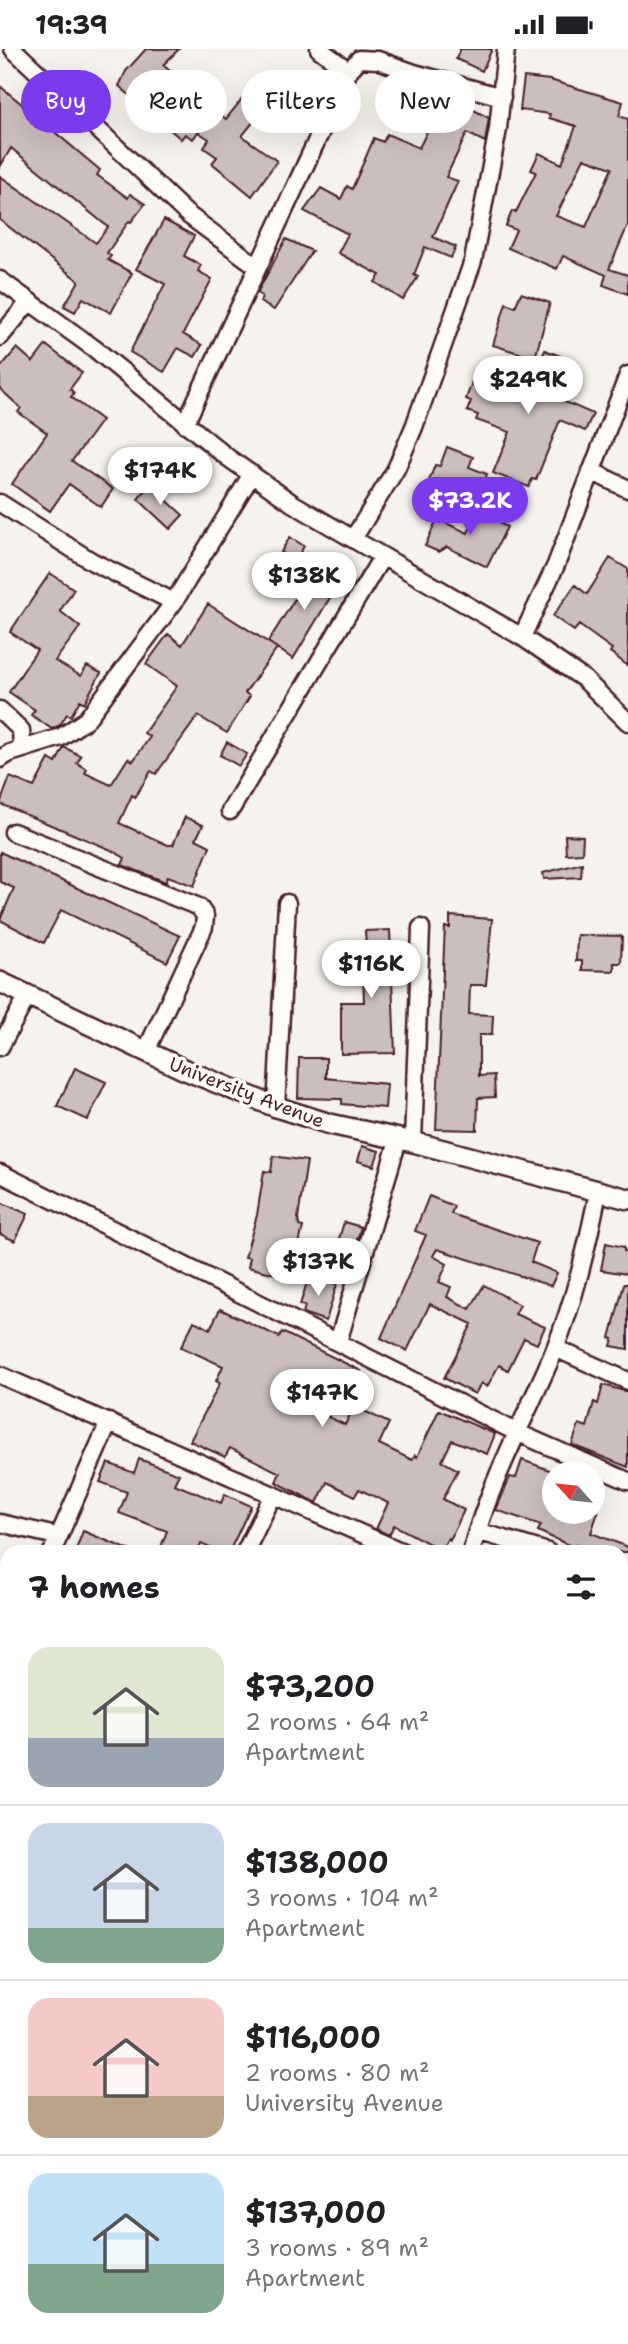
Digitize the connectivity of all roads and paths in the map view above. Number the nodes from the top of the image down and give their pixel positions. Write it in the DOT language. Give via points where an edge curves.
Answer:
graph roads {
  1 [pos="13,49"];
  2 [pos="319,49"];
  3 [pos="506,49"];
  4 [pos="348,70"];
  5 [pos="350,70"];
  6 [pos="502,97"];
  7 [pos="320,133"];
  8 [pos="258,267"];
  9 [pos="0,280"];
  10 [pos="29,302"];
  11 [pos="0,337"];
  12 [pos="628,375"];
  13 [pos="185,424"];
  14 [pos="592,471"];
  15 [pos="252,474"];
  16 [pos="628,489"];
  17 [pos="0,503"];
  18 [pos="353,539"];
  19 [pos="382,557"];
  20 [pos="174,602"];
  21 [pos="522,637"];
  22 [pos="0,711"];
  23 [pos="628,722"];
  24 [pos="22,748"];
  25 [pos="0,759"];
  26 [pos="230,811"];
  27 [pos="13,832"];
  28 [pos="287,904"];
  29 [pos="421,928"];
  30 [pos="0,982"];
  31 [pos="27,996"];
  32 [pos="0,1047"];
  33 [pos="146,1051"];
  34 [pos="276,1107"];
  35 [pos="406,1141"];
  36 [pos="0,1173"];
  37 [pos="598,1192"];
  38 [pos="628,1199"];
  39 [pos="338,1342"];
  40 [pos="555,1348"];
  41 [pos="0,1375"];
  42 [pos="628,1381"];
  43 [pos="109,1422"];
  44 [pos="516,1432"];
  45 [pos="628,1481"];
  46 [pos="273,1495"];
  47 [pos="0,1523"];
  48 [pos="477,1531"];
  49 [pos="56,1536"];
  50 [pos="54,1545"];
  51 [pos="248,1545"];
  52 [pos="386,1545"];
  53 [pos="473,1545"];
  54 [pos="524,1545"];
  1 -- 8 [label="street" via="187,214"];
  2 -- 4 [label="street"];
  3 -- 6 [label="street"];
  5 -- 6 [label="street" via="359,59 378,60"];
  6 -- 18 [label="street" via="473,261 396,470"];
  7 -- 8 [label="street"];
  8 -- 13 [label="street"];
  9 -- 10 [label="street"];
  10 -- 11 [label="street"];
  10 -- 13 [label="street"];
  12 -- 14 [label="street"];
  13 -- 15 [label="street"];
  14 -- 16 [label="street"];
  14 -- 21 [label="street"];
  15 -- 18 [label="street"];
  15 -- 20 [label="street"];
  17 -- 20 [label="street" via="93,562"];
  18 -- 19 [label="street"];
  19 -- 21 [label="street"];
  19 -- 26 [label="street"];
  20 -- 24 [label="street" via="86,720 61,737"];
  21 -- 23 [label="street" via="584,679"];
  22 -- 24 [label="street" via="21,730"];
  24 -- 25 [label="street"];
  27 -- 33 [label="street" via="199,907 205,916"];
  28 -- 34 [label="street"];
  29 -- 35 [label="street"];
  30 -- 31 [label="street, University Avenue"];
  31 -- 32 [label="street"];
  31 -- 33 [label="street, University Avenue"];
  33 -- 34 [label="street, University Avenue"];
  34 -- 35 [label="street, University Avenue"];
  35 -- 37 [label="street, University Avenue"];
  35 -- 39 [label="street"];
  36 -- 39 [label="street"];
  37 -- 38 [label="street, University Avenue"];
  37 -- 40 [label="street" via="583,1269"];
  39 -- 44 [label="street"];
  40 -- 42 [label="street"];
  40 -- 44 [label="street"];
  41 -- 43 [label="street"];
  43 -- 46 [label="street"];
  43 -- 49 [label="street"];
  44 -- 45 [label="street"];
  44 -- 48 [label="street"];
  46 -- 51 [label="street"];
  46 -- 52 [label="street"];
  47 -- 49 [label="street"];
  48 -- 53 [label="street"];
  48 -- 54 [label="street"];
  49 -- 50 [label="street"];
}
